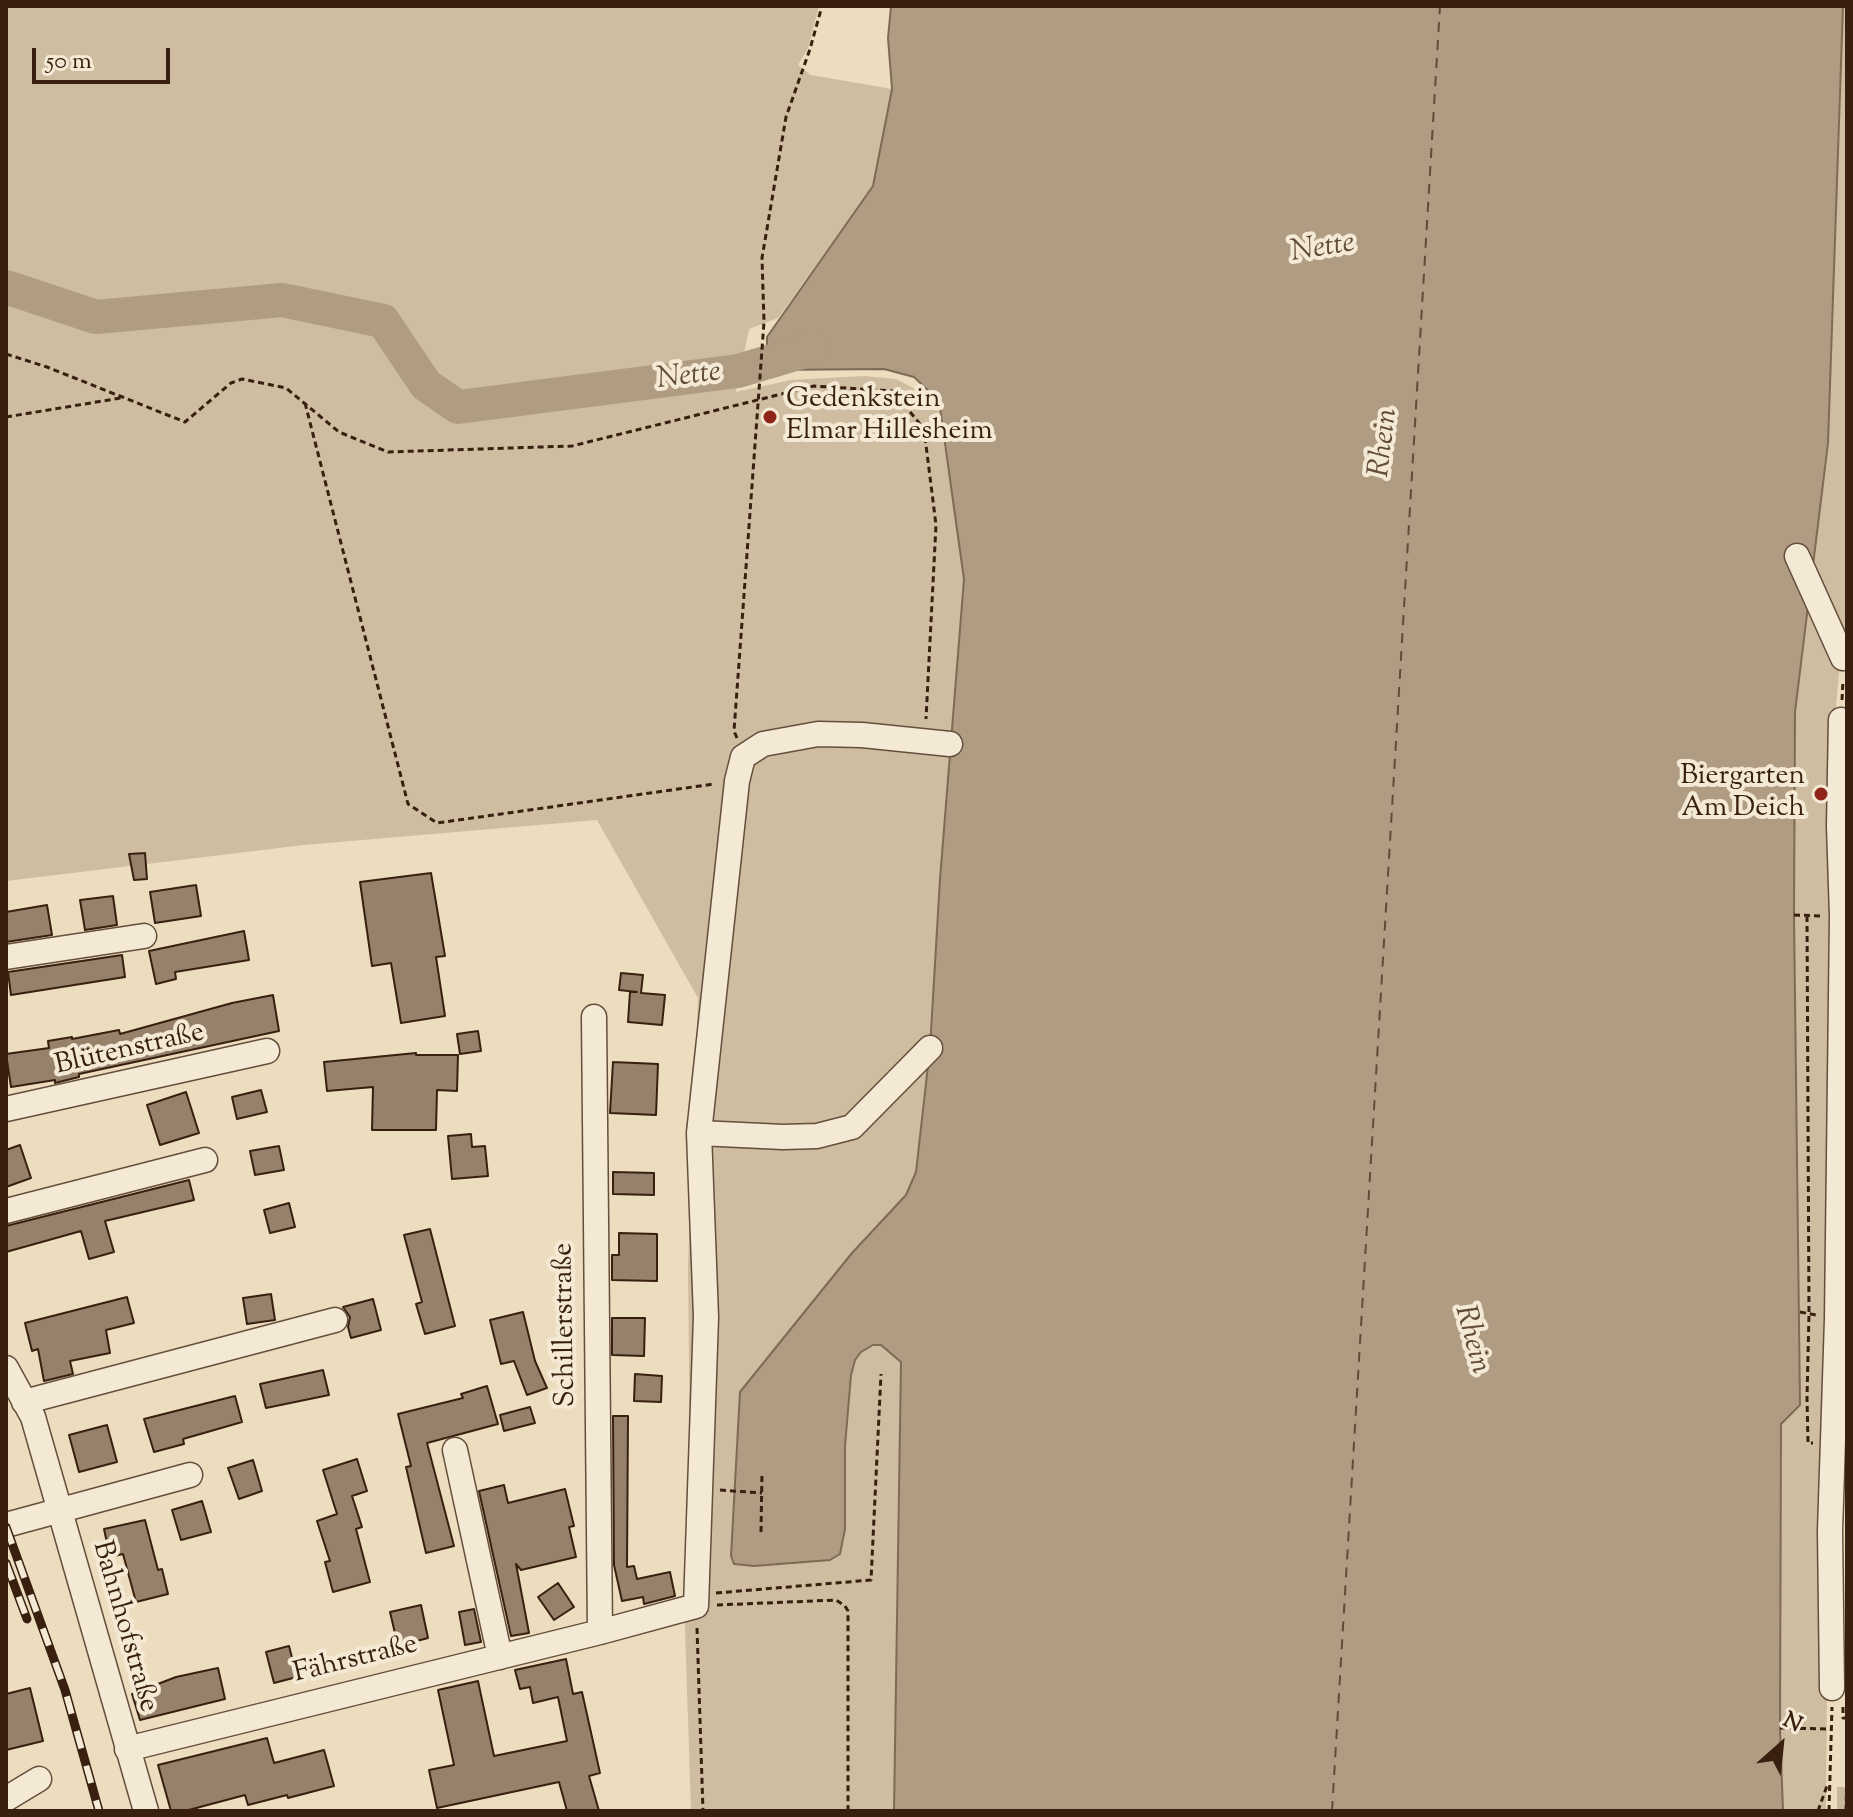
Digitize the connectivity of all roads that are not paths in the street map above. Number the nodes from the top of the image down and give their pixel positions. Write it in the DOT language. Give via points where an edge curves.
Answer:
graph roads {
  1 [pos="1797,556"];
  2 [pos="1843,658"];
  3 [pos="1841,720"];
  4 [pos="950,744"];
  5 [pos="1843,826"];
  6 [pos="144,936"];
  7 [pos="6,957"];
  8 [pos="594,1017"];
  9 [pos="930,1048"];
  10 [pos="267,1051"];
  11 [pos="6,1109"];
  12 [pos="699,1133"];
  13 [pos="205,1160"];
  14 [pos="6,1211"];
  15 [pos="335,1320"];
  16 [pos="6,1368"];
  17 [pos="24,1402"];
  18 [pos="455,1450"];
  19 [pos="190,1475"];
  20 [pos="59,1511"];
  21 [pos="6,1525"];
  22 [pos="600,1632"];
  23 [pos="500,1657"];
  24 [pos="1832,1688"];
  25 [pos="127,1749"];
  26 [pos="39,1779"];
  27 [pos="6,1799"];
  28 [pos="146,1811"];
  1 -- 2 [label="street"];
  3 -- 5 [label="street"];
  4 -- 12 [label="street" via="818,734 763,744 743,757"];
  5 -- 24 [label="street" via="1830,1531"];
  6 -- 7 [label="street"];
  8 -- 22 [label="street, Schillerstraße"];
  9 -- 12 [label="street" via="852,1127 794,1137"];
  10 -- 11 [label="street, Blütenstraße"];
  12 -- 22 [label="street, Fährstraße" via="706,1317 696,1600"];
  13 -- 14 [label="street"];
  15 -- 17 [label="street"];
  16 -- 17 [label="street, Bahnhofstraße"];
  17 -- 20 [label="street, Bahnhofstraße"];
  18 -- 23 [label="street"];
  19 -- 20 [label="street"];
  20 -- 21 [label="street"];
  20 -- 25 [label="street, Bahnhofstraße"];
  22 -- 23 [label="street, Fährstraße"];
  23 -- 25 [label="street, Fährstraße"];
  25 -- 28 [label="street, Bahnhofstraße"];
  26 -- 27 [label="street"];
}
